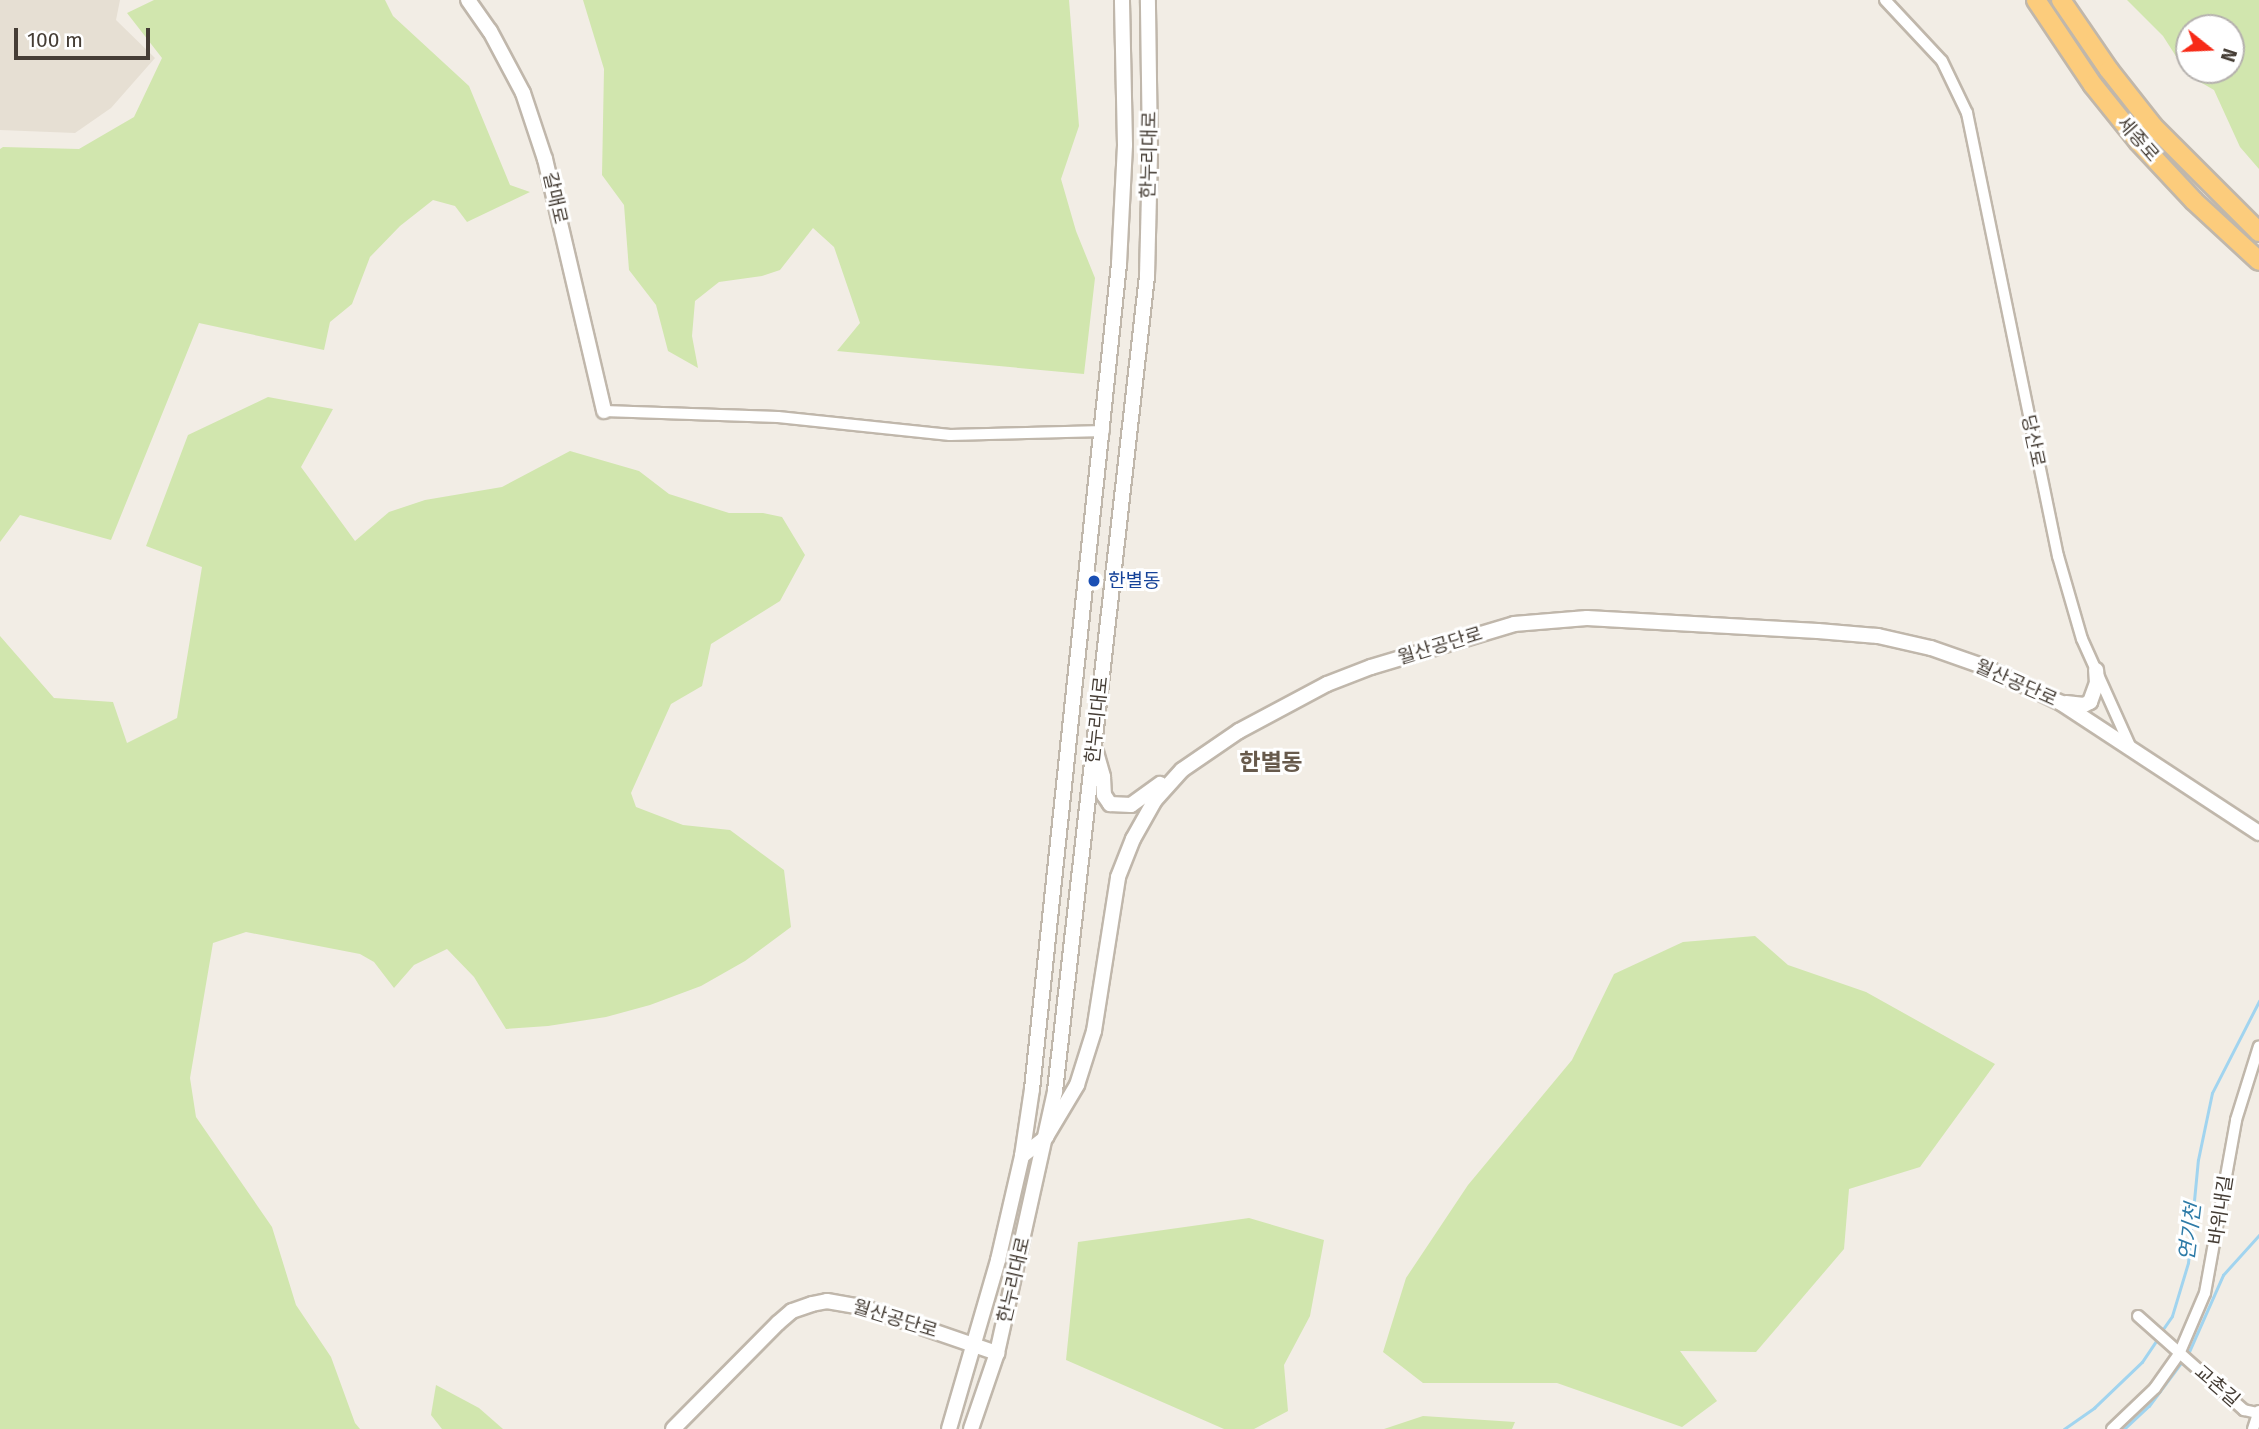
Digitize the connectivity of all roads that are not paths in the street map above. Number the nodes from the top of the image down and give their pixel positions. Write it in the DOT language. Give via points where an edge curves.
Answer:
graph roads {
  1 [pos="468,0"];
  2 [pos="1122,0"];
  3 [pos="1148,0"];
  4 [pos="1885,0"];
  5 [pos="2036,0"];
  6 [pos="2061,0"];
  7 [pos="2259,232"];
  8 [pos="2259,261"];
  9 [pos="604,411"];
  10 [pos="1104,431"];
  11 [pos="2096,670"];
  12 [pos="2061,703"];
  13 [pos="1094,745"];
  14 [pos="2130,746"];
  15 [pos="1182,770"];
  16 [pos="2259,833"];
  17 [pos="2259,1046"];
  18 [pos="1046,1137"];
  19 [pos="1022,1156"];
  20 [pos="2142,1320"];
  21 [pos="976,1345"];
  22 [pos="996,1353"];
  23 [pos="2180,1355"];
  24 [pos="2258,1412"];
  25 [pos="673,1429"];
  26 [pos="949,1429"];
  27 [pos="971,1429"];
  28 [pos="2112,1429"];
  29 [pos="2253,1429"];
  1 -- 9 [label="street, 갈매로" via="523,93 545,159"];
  2 -- 10 [label="street, 한누리대로" via="1125,145"];
  3 -- 13 [label="street, 한누리대로" via="1147,276"];
  4 -- 11 [label="street, 당산로" via="1942,61 1967,113 2058,556"];
  5 -- 8 [label="highway, 세종로" via="2093,85 2138,141"];
  6 -- 7 [label="highway, 세종로" via="2154,126"];
  9 -- 10 [label="street" via="778,417 950,435"];
  10 -- 19 [label="street, 한누리대로"];
  11 -- 12 [label="street" via="2090,702"];
  11 -- 14 [label="street, 당산로"];
  12 -- 14 [label="street, 월산공단로"];
  12 -- 15 [label="street, 월산공단로" via="1985,667 1878,636 1587,618 1514,624 1371,667 1327,684 1239,731"];
  13 -- 15 [label="street" via="1110,804 1131,805"];
  13 -- 18 [label="street, 한누리대로"];
  14 -- 16 [label="street"];
  15 -- 18 [label="street, 월산공단로" via="1149,810 1118,877 1085,1065"];
  17 -- 23 [label="street, 바위내길" via="2236,1120 2206,1293"];
  18 -- 19 [label="street, 월산공단로"];
  18 -- 22 [label="street, 한누리대로"];
  19 -- 21 [label="street, 한누리대로"];
  20 -- 23 [label="street, 교촌길"];
  21 -- 22 [label="street, 월산공단로"];
  21 -- 25 [label="street, 월산공단로" via="866,1308 827,1301 812,1304 792,1311 778,1323"];
  21 -- 26 [label="street, 한누리대로"];
  22 -- 27 [label="street, 한누리대로"];
  23 -- 24 [label="street, 교촌길" via="2244,1410"];
  23 -- 28 [label="street, 바위내길" via="2155,1388"];
  24 -- 29 [label="street, 교촌길"];
}
